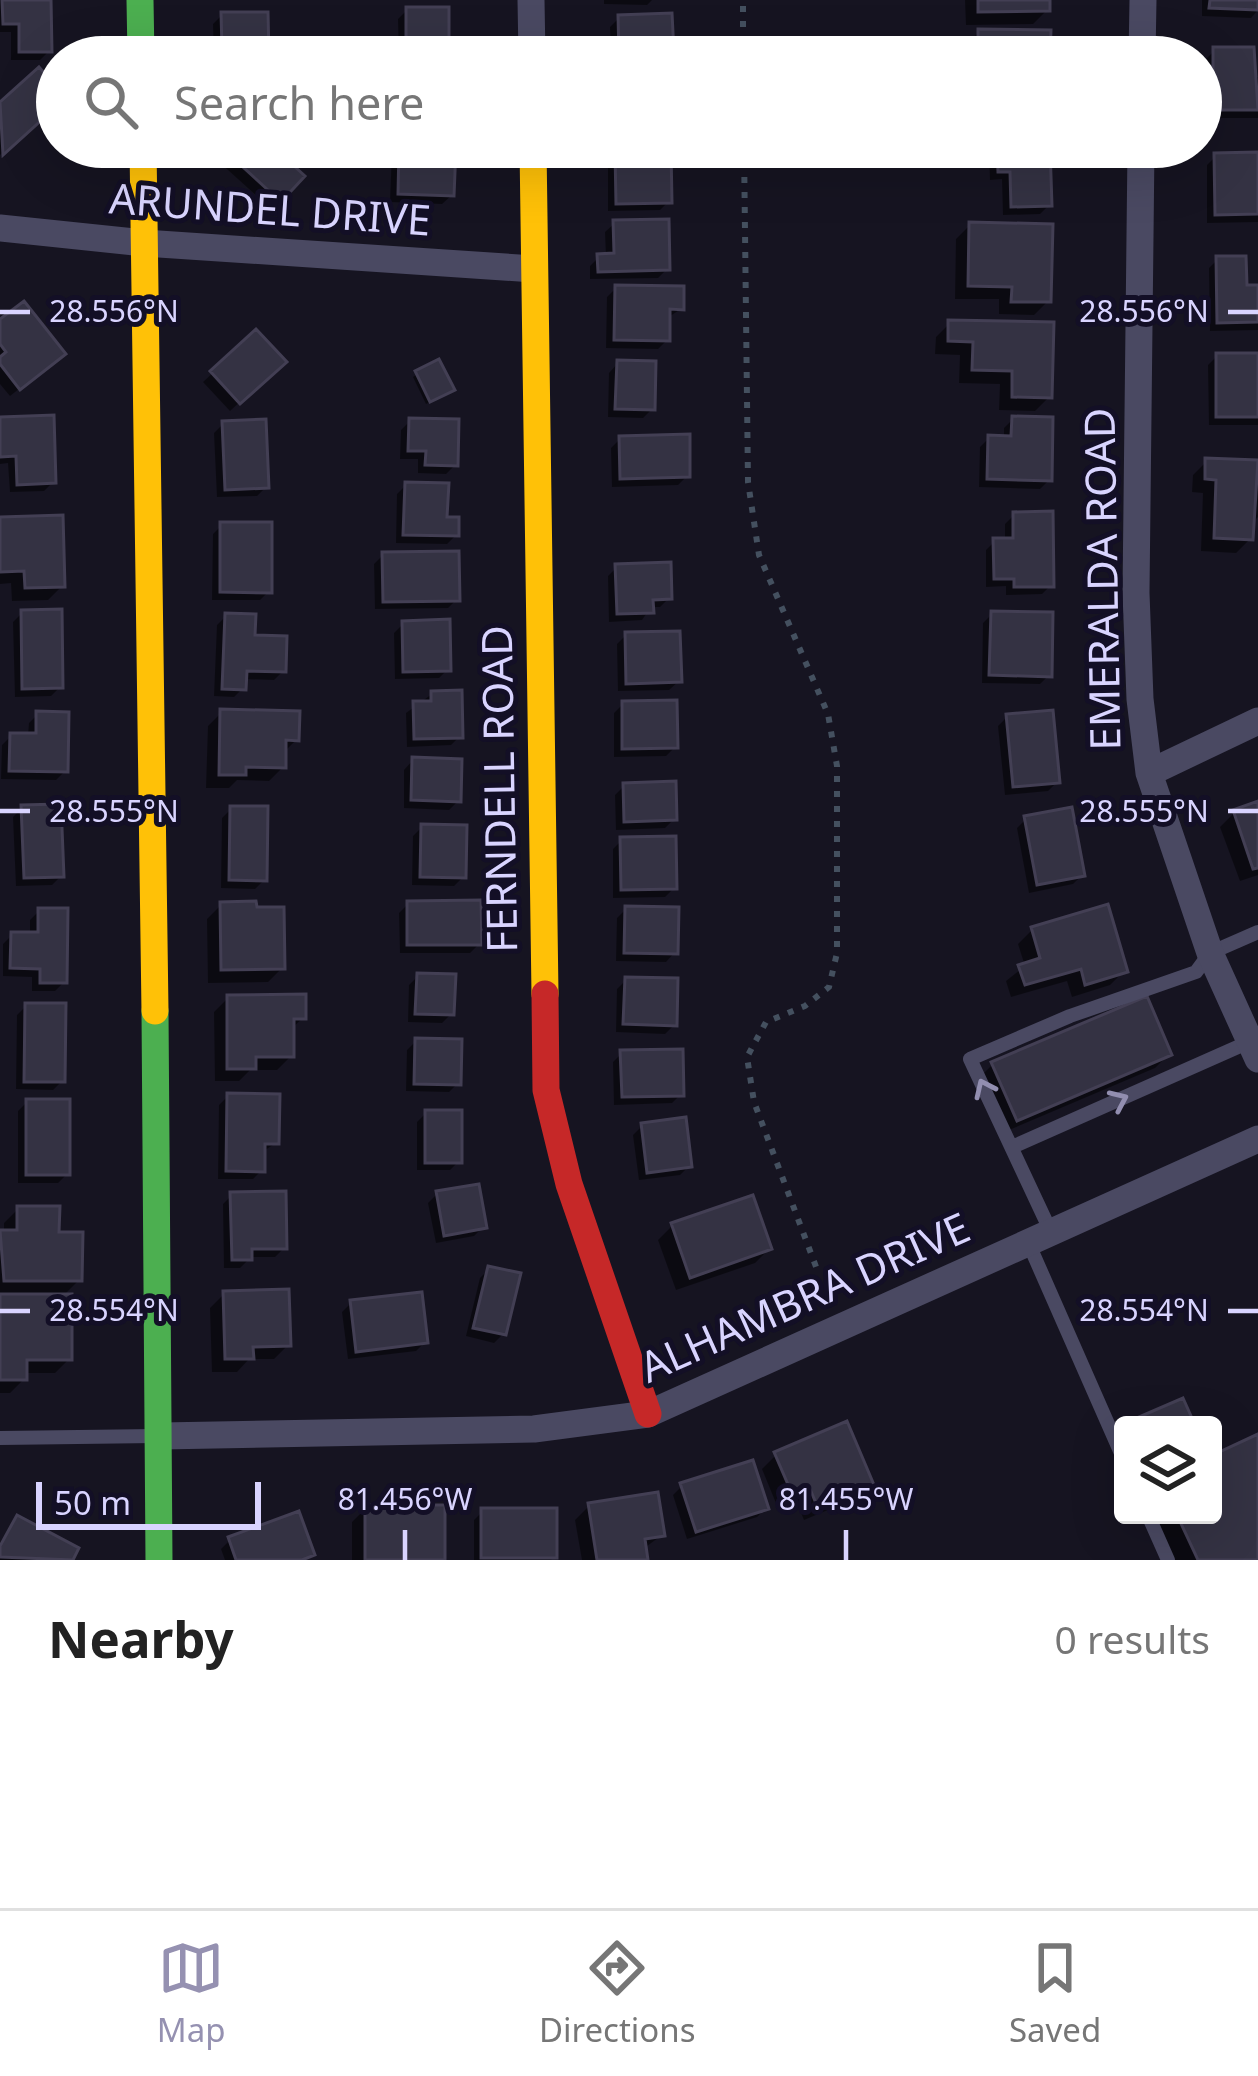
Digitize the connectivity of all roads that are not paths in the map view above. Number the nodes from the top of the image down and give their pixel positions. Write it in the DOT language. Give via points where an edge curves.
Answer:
graph roads {
  1 [pos="140,0"];
  2 [pos="531,0"];
  3 [pos="1143,0"];
  4 [pos="141,36"];
  5 [pos="532,36"];
  6 [pos="1142,36"];
  7 [pos="143,168"];
  8 [pos="533,168"];
  9 [pos="1141,168"];
  10 [pos="0,228"];
  11 [pos="145,243"];
  12 [pos="534,269"];
  13 [pos="1258,721"];
  14 [pos="1148,773"];
  15 [pos="1258,932"];
  16 [pos="1210,953"];
  17 [pos="1254,1051"];
  18 [pos="1258,1139"];
  19 [pos="1012,1147"];
  20 [pos="1040,1237"];
  21 [pos="648,1414"];
  22 [pos="1114,1434"];
  23 [pos="161,1436"];
  24 [pos="0,1438"];
  25 [pos="1152,1524"];
  26 [pos="159,1560"];
  27 [pos="1168,1560"];
  1 -- 4 [label="street"];
  2 -- 5 [label="street"];
  3 -- 6 [label="street"];
  7 -- 11 [label="street"];
  8 -- 12 [label="street, FERNDELL ROAD"];
  9 -- 14 [label="street, EMERALDA ROAD" via="1136,593"];
  10 -- 11 [label="street, ARUNDEL DRIVE"];
  11 -- 12 [label="street, ARUNDEL DRIVE"];
  11 -- 23 [label="street"];
  12 -- 21 [label="street, FERNDELL ROAD" via="546,1090 569,1184"];
  13 -- 14 [label="street"];
  14 -- 16 [label="street, EMERALDA ROAD"];
  15 -- 16 [label="lane"];
  16 -- 17 [label="street, EMERALDA ROAD"];
  19 -- 16 [label="lane, one-way" via="970,1059 1196,972"];
  19 -- 17 [label="lane, one-way"];
  18 -- 20 [label="street, ALHAMBRA DRIVE"];
  19 -- 20 [label="lane"];
  20 -- 21 [label="street, ALHAMBRA DRIVE"];
  20 -- 22 [label="lane"];
  21 -- 23 [label="street, ALHAMBRA DRIVE" via="534,1429"];
  23 -- 24 [label="lane, ALHAMBRA DRIVE"];
  23 -- 26 [label="street"];
  25 -- 27 [label="lane"];
}
